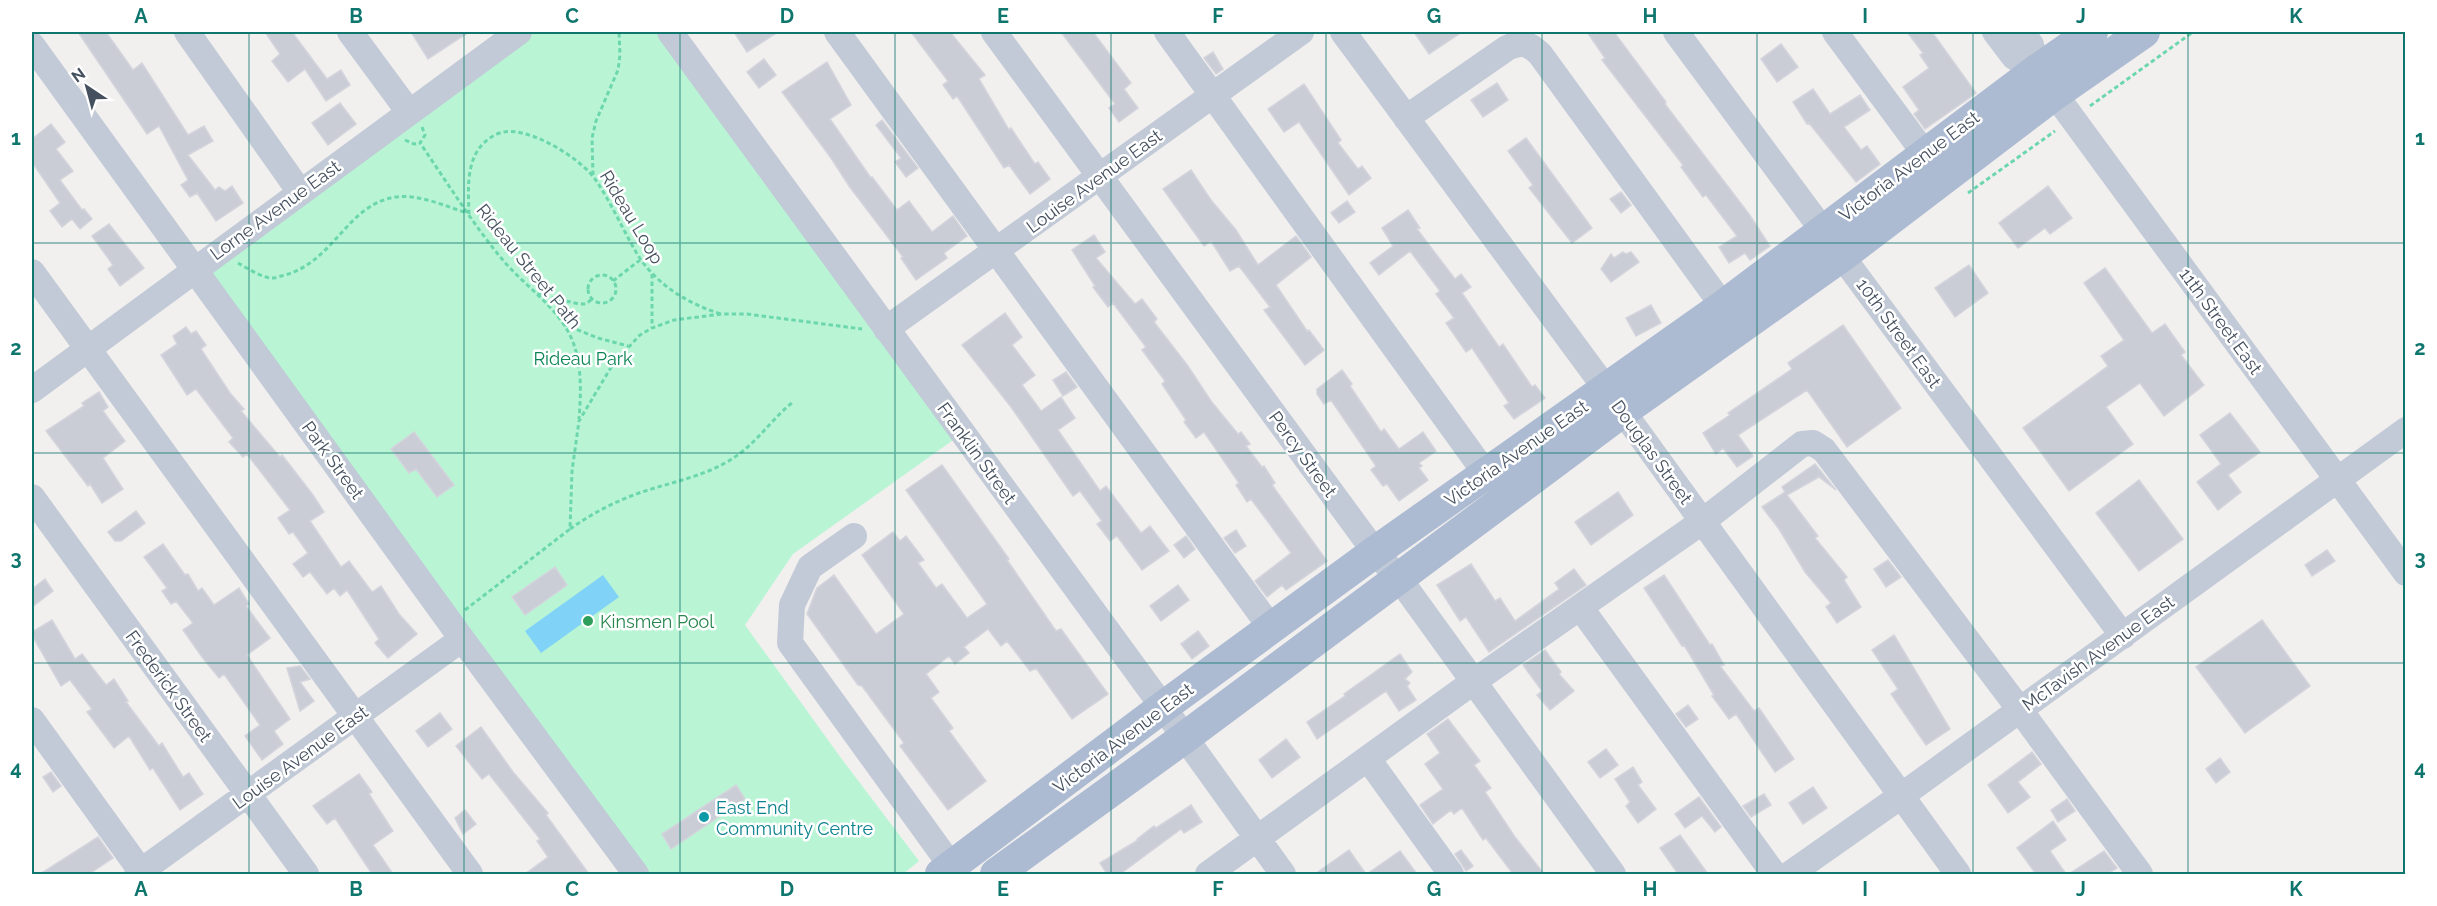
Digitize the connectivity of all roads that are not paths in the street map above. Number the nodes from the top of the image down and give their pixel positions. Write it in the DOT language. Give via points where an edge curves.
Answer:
graph roads {
  1 [pos="187,32"];
  2 [pos="351,32"];
  3 [pos="670,32"];
  4 [pos="837,32"];
  5 [pos="994,32"];
  6 [pos="1167,32"];
  7 [pos="1301,32"];
  8 [pos="1342,32"];
  9 [pos="1676,32"];
  10 [pos="1835,32"];
  11 [pos="1995,32"];
  12 [pos="2022,32"];
  13 [pos="2092,32"];
  14 [pos="2144,32"];
  15 [pos="512,34"];
  16 [pos="32,45"];
  17 [pos="2046,82"];
  18 [pos="1214,95"];
  19 [pos="409,112"];
  20 [pos="1406,118"];
  21 [pos="1925,154"];
  22 [pos="1100,176"];
  23 [pos="300,192"];
  24 [pos="1823,230"];
  25 [pos="997,250"];
  26 [pos="1842,256"];
  27 [pos="195,268"];
  28 [pos="32,273"];
  29 [pos="1723,306"];
  30 [pos="886,329"];
  31 [pos="86,349"];
  32 [pos="32,390"];
  33 [pos="1614,401"];
  34 [pos="2406,430"];
  35 [pos="1486,474"];
  36 [pos="2337,479"];
  37 [pos="32,497"];
  38 [pos="1703,521"];
  39 [pos="854,536"];
  40 [pos="1376,552"];
  41 [pos="2406,573"];
  42 [pos="1398,577"];
  43 [pos="1580,607"];
  44 [pos="1270,628"];
  45 [pos="456,631"];
  46 [pos="2123,636"];
  47 [pos="1473,682"];
  48 [pos="1163,707"];
  49 [pos="2020,710"];
  50 [pos="355,717"];
  51 [pos="32,720"];
  52 [pos="1184,738"];
  53 [pos="1368,759"];
  54 [pos="248,795"];
  55 [pos="1902,796"];
  56 [pos="1258,839"];
  57 [pos="950,872"];
  58 [pos="140,874"];
  59 [pos="306,874"];
  60 [pos="470,874"];
  61 [pos="636,874"];
  62 [pos="996,874"];
  63 [pos="1208,874"];
  64 [pos="1283,874"];
  65 [pos="1451,874"];
  66 [pos="1614,874"];
  67 [pos="1774,874"];
  68 [pos="1790,874"];
  69 [pos="1958,874"];
  70 [pos="2140,874"];
  1 -- 23 [label="street"];
  2 -- 19 [label="street"];
  3 -- 30 [label="street, Franklin Street"];
  4 -- 25 [label="street"];
  5 -- 22 [label="street, Percy Street"];
  6 -- 18 [label="street"];
  7 -- 18 [label="street, Louise Avenue East"];
  8 -- 20 [label="street, Douglas Street"];
  9 -- 24 [label="street, 10th Street East"];
  10 -- 21 [label="street"];
  11 -- 17 [label="street, 11th Street East" via="2014,57"];
  12 -- 17 [label="street, 11th Street East"];
  13 -- 17 [label="main road, Victoria Avenue East"];
  14 -- 17 [label="main road, Victoria Avenue East"];
  15 -- 19 [label="street, Lorne Avenue East"];
  16 -- 27 [label="street, Park Street"];
  17 -- 21 [label="main road, Victoria Avenue East"];
  17 -- 26 [label="main road, Victoria Avenue East"];
  17 -- 36 [label="street, 11th Street East"];
  18 -- 22 [label="street, Louise Avenue East"];
  18 -- 35 [label="street"];
  19 -- 23 [label="street, Lorne Avenue East"];
  20 -- 29 [label="street" via="1507,48 1529,44"];
  20 -- 33 [label="street, Douglas Street"];
  21 -- 24 [label="main road, Victoria Avenue East"];
  22 -- 25 [label="street, Louise Avenue East"];
  22 -- 40 [label="street, Percy Street"];
  23 -- 27 [label="street, Lorne Avenue East"];
  24 -- 26 [label="street, 10th Street East"];
  24 -- 29 [label="main road, Victoria Avenue East"];
  25 -- 30 [label="street, Louise Avenue East"];
  25 -- 44 [label="street"];
  26 -- 33 [label="main road, Victoria Avenue East"];
  26 -- 46 [label="street, 10th Street East"];
  27 -- 31 [label="street, Lorne Avenue East"];
  27 -- 45 [label="street, Park Street"];
  28 -- 31 [label="street"];
  29 -- 33 [label="main road, Victoria Avenue East"];
  30 -- 48 [label="street, Franklin Street"];
  31 -- 32 [label="street, Lorne Avenue East"];
  31 -- 50 [label="street"];
  33 -- 35 [label="main road, Victoria Avenue East"];
  33 -- 38 [label="street, Douglas Street"];
  33 -- 42 [label="main road, Victoria Avenue East"];
  34 -- 36 [label="street, McTavish Avenue East"];
  35 -- 40 [label="main road, Victoria Avenue East"];
  36 -- 41 [label="street, 11th Street East"];
  36 -- 46 [label="street, McTavish Avenue East"];
  37 -- 54 [label="street, Frederick Street"];
  38 -- 43 [label="street"];
  38 -- 49 [label="street" via="1802,444 1813,443 1824,450"];
  38 -- 55 [label="street, Douglas Street"];
  39 -- 57 [label="street" via="810,567 792,605 790,643"];
  40 -- 42 [label="street, Percy Street"];
  40 -- 44 [label="main road, Victoria Avenue East"];
  42 -- 47 [label="street, Percy Street"];
  42 -- 52 [label="main road, Victoria Avenue East"];
  43 -- 47 [label="street"];
  43 -- 67 [label="street"];
  44 -- 48 [label="main road, Victoria Avenue East"];
  45 -- 50 [label="street, Louise Avenue East"];
  45 -- 61 [label="street, Park Street"];
  46 -- 49 [label="street, McTavish Avenue East"];
  47 -- 53 [label="street"];
  47 -- 66 [label="street, Percy Street"];
  48 -- 52 [label="street, Franklin Street"];
  48 -- 57 [label="main road, Victoria Avenue East"];
  49 -- 55 [label="street, McTavish Avenue East"];
  49 -- 70 [label="street"];
  50 -- 54 [label="street, Louise Avenue East"];
  50 -- 60 [label="street"];
  51 -- 58 [label="street"];
  52 -- 56 [label="street, Franklin Street"];
  52 -- 62 [label="main road, Victoria Avenue East"];
  53 -- 56 [label="street"];
  53 -- 65 [label="street"];
  54 -- 58 [label="street, Louise Avenue East"];
  54 -- 59 [label="street, Frederick Street"];
  55 -- 68 [label="street, McTavish Avenue East"];
  55 -- 69 [label="street, Douglas Street"];
  56 -- 63 [label="street"];
  56 -- 64 [label="street, Franklin Street"];
}
